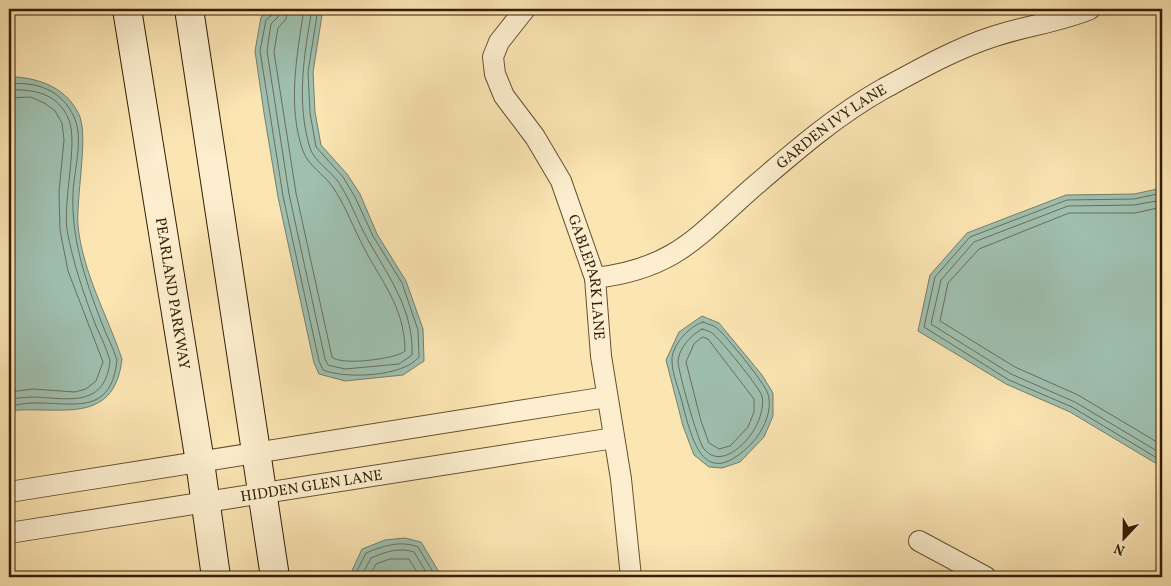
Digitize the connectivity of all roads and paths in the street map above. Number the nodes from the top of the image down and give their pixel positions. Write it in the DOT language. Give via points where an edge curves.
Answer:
graph roads {
  1 [pos="127,9"];
  2 [pos="189,9"];
  3 [pos="526,9"];
  4 [pos="1090,9"];
  5 [pos="594,278"];
  6 [pos="608,397"];
  7 [pos="614,438"];
  8 [pos="256,453"];
  9 [pos="200,462"];
  10 [pos="9,492"];
  11 [pos="262,494"];
  12 [pos="204,502"];
  13 [pos="9,533"];
  14 [pos="919,541"];
  15 [pos="216,577"];
  16 [pos="275,577"];
  17 [pos="632,577"];
  18 [pos="986,577"];
  1 -- 9 [label="main road, PEARLAND PARKWAY"];
  2 -- 8 [label="main road"];
  3 -- 5 [label="street, GABLEPARK LANE" via="499,42 493,57 495,74 504,96 535,137 561,181"];
  4 -- 5 [label="street, GARDEN IVY LANE" via="990,37 882,90 828,124 684,249 626,274"];
  5 -- 6 [label="street, GABLEPARK LANE"];
  6 -- 7 [label="street, GABLEPARK LANE"];
  6 -- 8 [label="street"];
  7 -- 11 [label="street, HIDDEN GLEN LANE"];
  7 -- 17 [label="street, GABLEPARK LANE"];
  8 -- 9 [label="street"];
  8 -- 11 [label="main road"];
  9 -- 10 [label="street"];
  9 -- 12 [label="main road, PEARLAND PARKWAY"];
  11 -- 12 [label="street, HIDDEN GLEN LANE"];
  11 -- 16 [label="main road"];
  12 -- 13 [label="street, HIDDEN GLEN LANE"];
  12 -- 15 [label="main road, PEARLAND PARKWAY"];
  14 -- 18 [label="street"];
}
